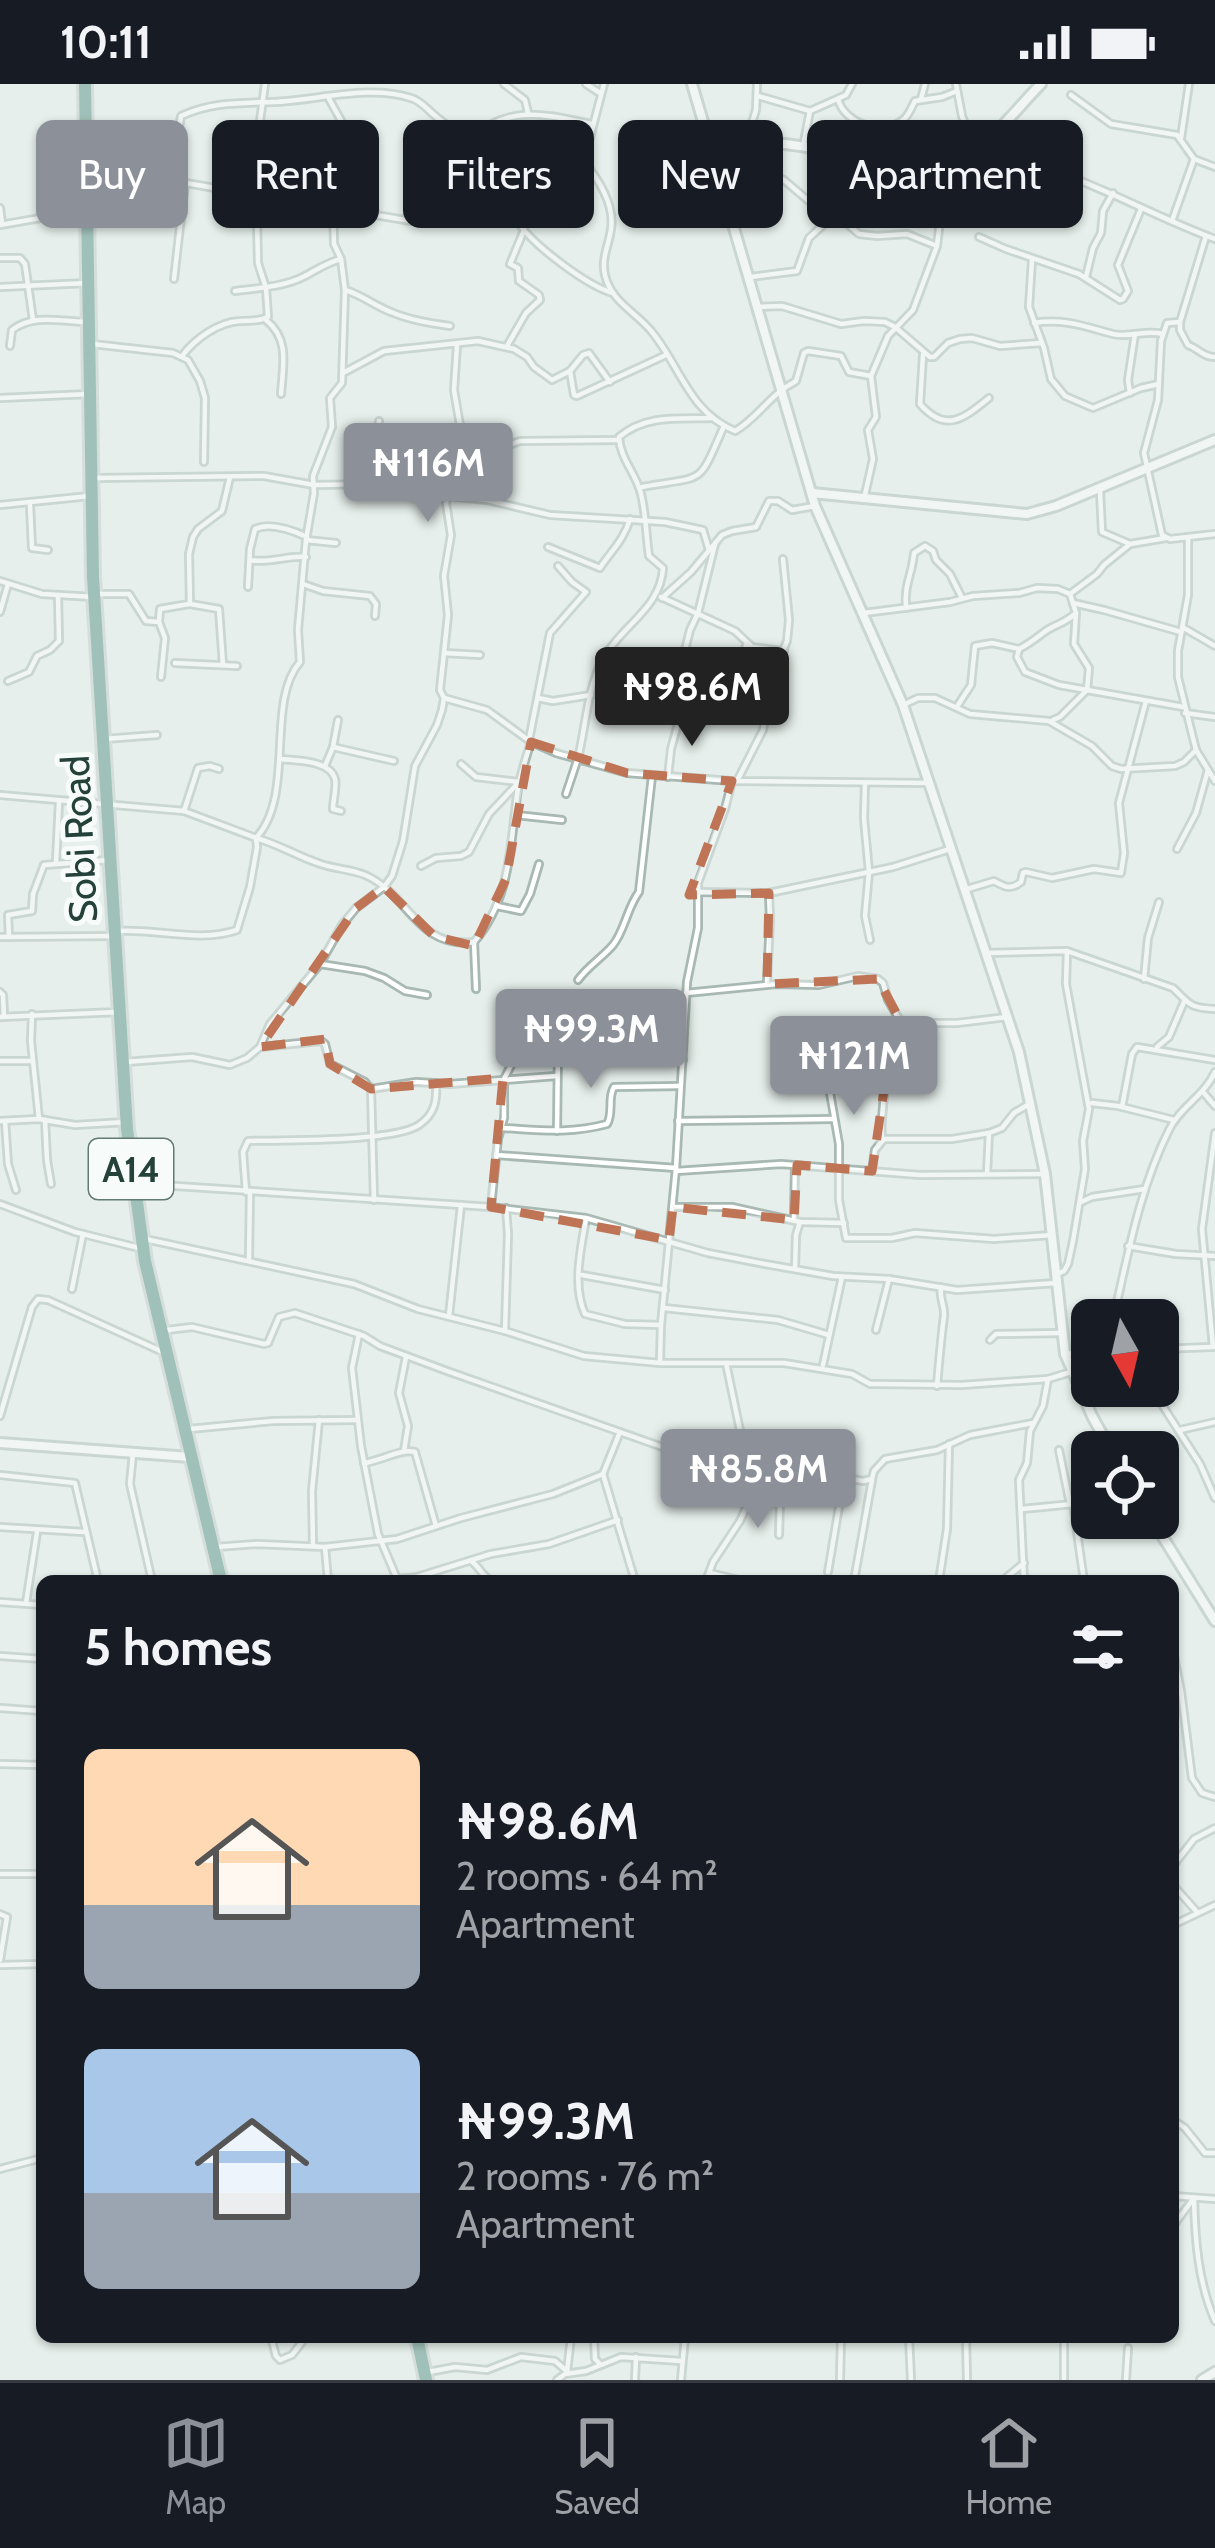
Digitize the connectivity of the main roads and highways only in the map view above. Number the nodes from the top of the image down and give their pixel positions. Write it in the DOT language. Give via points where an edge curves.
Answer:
graph roads {
  1 [pos="85,84"];
  2 [pos="219,1575"];
  3 [pos="418,2343"];
  4 [pos="425,2376"];
  1 -- 2 [label="highway, Sobi Road / A14" via="93,596 126,1122 160,1332"];
  3 -- 4 [label="highway"];
}
